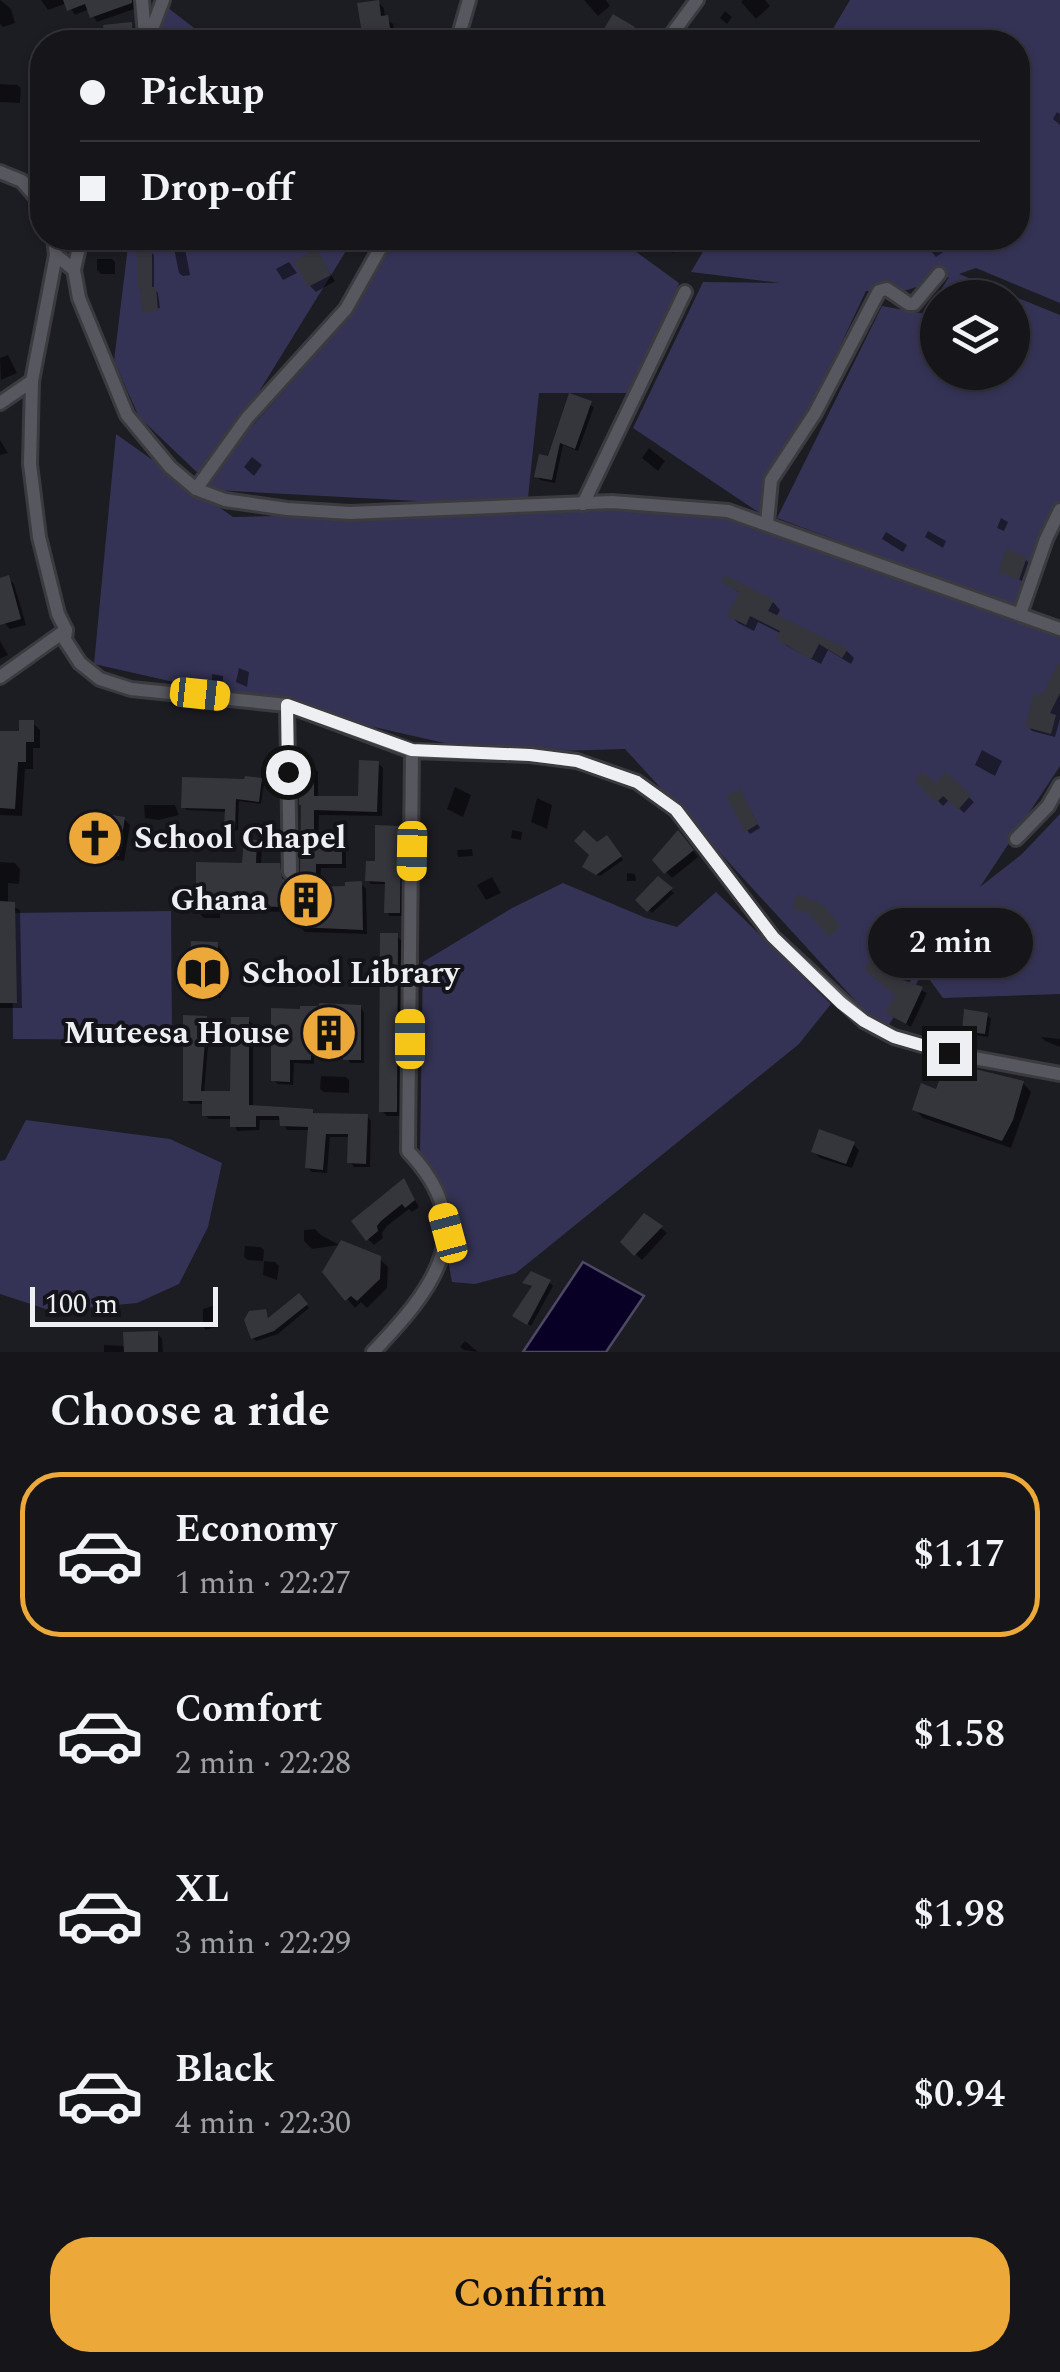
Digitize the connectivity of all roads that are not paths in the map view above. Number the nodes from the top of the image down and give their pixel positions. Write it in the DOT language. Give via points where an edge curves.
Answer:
graph roads {
  1 [pos="142,0"];
  2 [pos="163,0"];
  3 [pos="468,0"];
  4 [pos="698,0"];
  5 [pos="145,30"];
  6 [pos="151,30"];
  7 [pos="460,30"];
  8 [pos="675,30"];
  9 [pos="0,172"];
  10 [pos="30,190"];
  11 [pos="55,250"];
  12 [pos="79,250"];
  13 [pos="379,250"];
  14 [pos="56,255"];
  15 [pos="74,270"];
  16 [pos="939,274"];
  17 [pos="685,292"];
  18 [pos="32,381"];
  19 [pos="0,404"];
  20 [pos="196,489"];
  21 [pos="582,504"];
  22 [pos="1060,510"];
  23 [pos="767,523"];
  24 [pos="1020,614"];
  25 [pos="1060,629"];
  26 [pos="66,630"];
  27 [pos="0,677"];
  28 [pos="287,705"];
  29 [pos="412,750"];
  30 [pos="1060,785"];
  31 [pos="1016,839"];
  32 [pos="290,872"];
  33 [pos="1060,1074"];
  34 [pos="372,1352"];
  1 -- 5 [label="street"];
  2 -- 6 [label="street"];
  3 -- 7 [label="street"];
  4 -- 8 [label="street"];
  9 -- 10 [label="street"];
  11 -- 14 [label="street"];
  12 -- 15 [label="street"];
  13 -- 20 [label="street" via="346,309 247,418"];
  14 -- 15 [label="street"];
  14 -- 18 [label="street"];
  15 -- 20 [label="street" via="127,415"];
  16 -- 23 [label="street" via="914,304 879,291 771,480"];
  17 -- 21 [label="street"];
  18 -- 19 [label="street"];
  18 -- 26 [label="street" via="30,464 39,537"];
  20 -- 21 [label="street" via="241,502 350,513"];
  21 -- 23 [label="street" via="697,506"];
  22 -- 24 [label="street"];
  23 -- 24 [label="street"];
  24 -- 25 [label="street"];
  26 -- 27 [label="street"];
  26 -- 28 [label="street" via="80,663 100,679 132,689"];
  28 -- 29 [label="street"];
  28 -- 32 [label="street"];
  29 -- 33 [label="street" via="577,761 637,782 676,810 773,937 864,1021 958,1055"];
  29 -- 34 [label="street" via="408,1151 434,1180 448,1233 435,1276"];
  30 -- 31 [label="street"];
}
